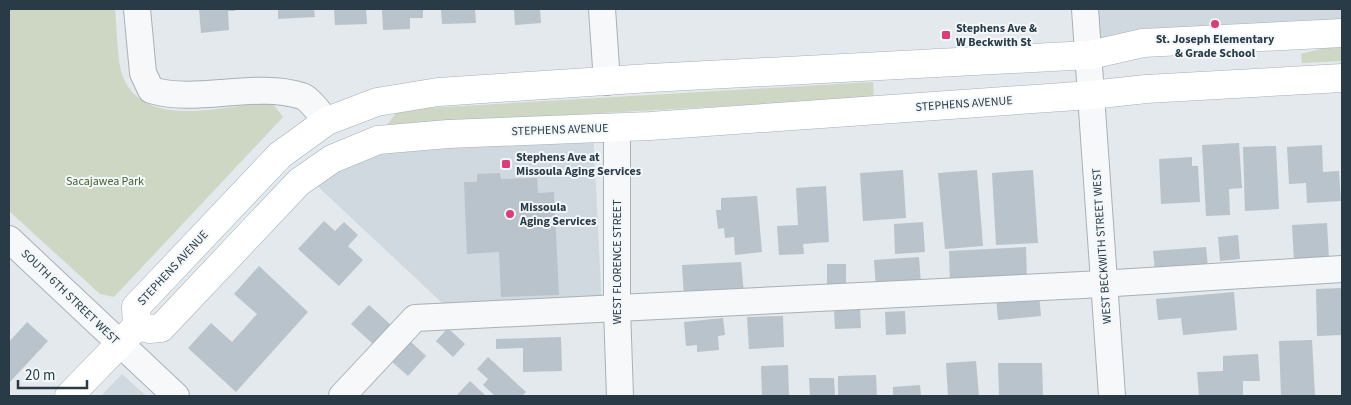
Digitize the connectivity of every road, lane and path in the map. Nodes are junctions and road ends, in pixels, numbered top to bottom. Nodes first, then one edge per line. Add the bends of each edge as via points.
1 (137, 9) edge
2 (602, 9) edge
3 (1085, 9) edge
4 (1342, 34) edge
5 (1090, 55) junction
6 (1342, 78) edge
7 (607, 82) junction
8 (1091, 95) junction
9 (327, 121) junction
10 (617, 128) junction
11 (9, 239) edge
12 (1342, 269) edge
13 (1104, 284) junction
14 (616, 309) junction
15 (128, 335) junction
16 (69, 396) edge
17 (176, 396) edge
18 (342, 396) edge
19 (620, 396) edge
20 (1112, 396) edge

1 - 9 street via 143,73 151,90 164,94 262,91 304,97
2 - 7 street
3 - 5 street, WEST BECKWITH STREET WEST
4 - 5 main road, STEPHENS AVENUE via 1143,43
5 - 7 main road, STEPHENS AVENUE
5 - 8 street, WEST BECKWITH STREET WEST
6 - 8 main road, STEPHENS AVENUE
7 - 9 main road, STEPHENS AVENUE via 438,92 377,102
8 - 10 main road, STEPHENS AVENUE
8 - 13 street, WEST BECKWITH STREET WEST
9 - 15 main road, STEPHENS AVENUE via 280,155 136,307
10 - 14 street, WEST FLORENCE STREET
10 - 15 main road, STEPHENS AVENUE via 378,140 332,159 299,182 161,328
11 - 15 street, SOUTH 6TH STREET WEST
12 - 13 street
13 - 14 street
13 - 20 street, WEST BECKWITH STREET WEST
14 - 18 street via 415,318
14 - 19 street, WEST FLORENCE STREET
15 - 16 main road
15 - 17 street, SOUTH 6TH STREET WEST

